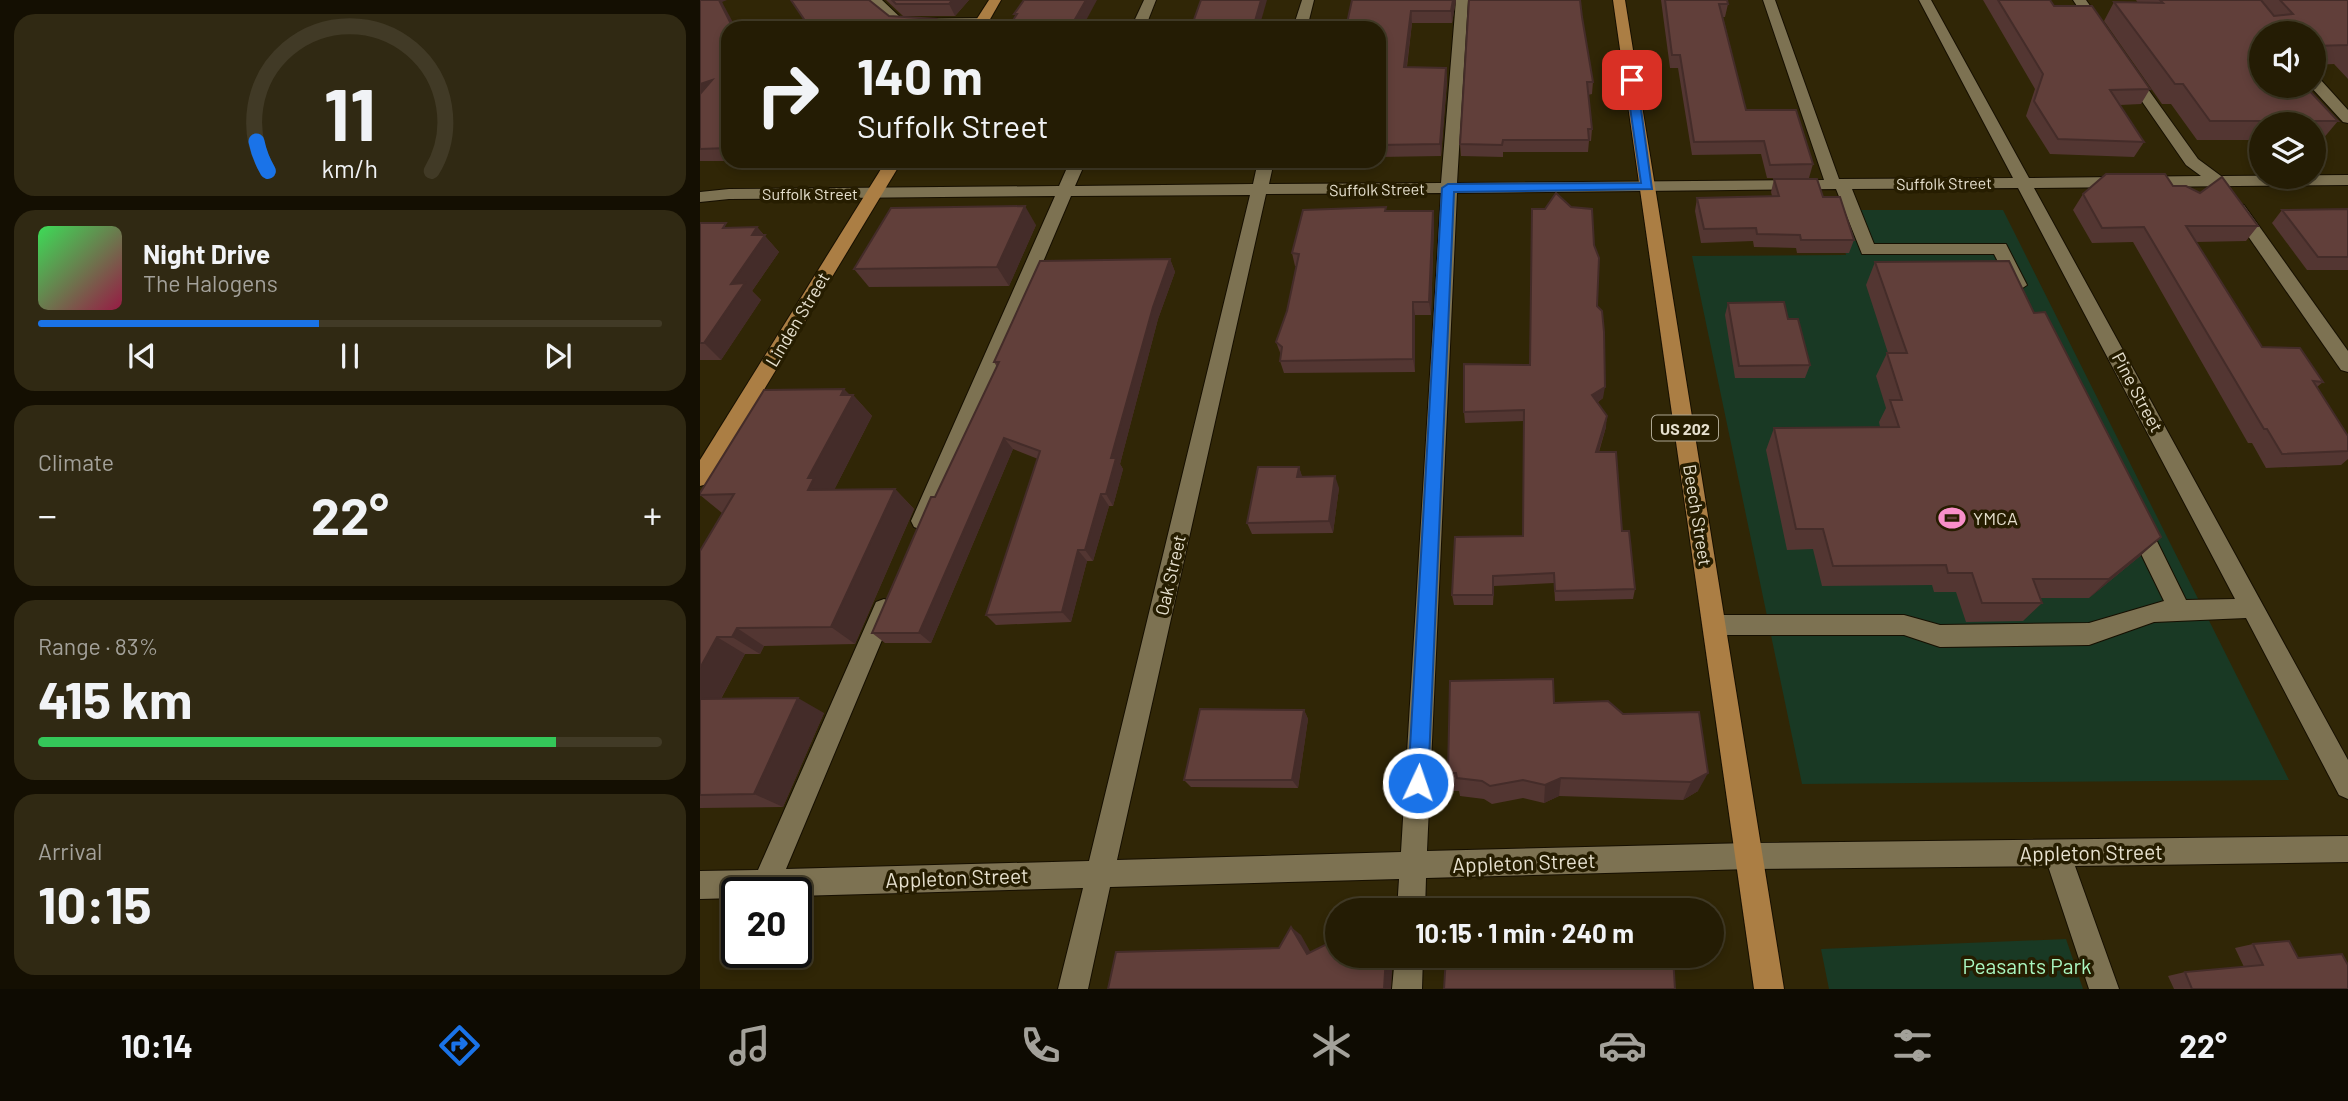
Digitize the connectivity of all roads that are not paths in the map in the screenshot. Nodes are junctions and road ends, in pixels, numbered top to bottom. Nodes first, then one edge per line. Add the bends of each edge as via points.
1 (875, 0) edge
2 (995, 0) edge
3 (1150, 0) edge
4 (1308, 0) edge
5 (1462, 0) edge
6 (1619, 0) edge
7 (1769, 0) edge
8 (1925, 0) edge
9 (2079, 0) edge
10 (897, 21) edge
11 (982, 21) edge
12 (1141, 21) edge
13 (1302, 21) edge
14 (2109, 43) edge
15 (2124, 65) edge
16 (2326, 94) edge
17 (2348, 119) edge
18 (889, 168) edge
19 (1075, 168) edge
20 (1264, 168) edge
21 (2348, 180) edge
22 (2218, 181) junction
23 (2025, 182) junction
24 (1837, 184) junction
25 (1648, 186) junction
26 (1448, 188) junction
27 (1259, 190) junction
28 (1064, 191) junction
29 (873, 193) junction
30 (700, 197) edge
31 (2025, 298) edge
32 (2348, 365) edge
33 (700, 478) edge
34 (2130, 510) edge
35 (915, 537) edge
36 (893, 589) edge
37 (2253, 608) junction
38 (2179, 609) junction
39 (1715, 625) junction
40 (2348, 786) edge
41 (2348, 849) edge
42 (2057, 852) junction
43 (1750, 856) junction
44 (1414, 865) junction
45 (1101, 872) junction
46 (769, 877) edge
47 (812, 881) edge
48 (721, 884) edge
49 (700, 885) edge
50 (1412, 898) edge
51 (1408, 968) edge
52 (1073, 989) edge
53 (1407, 989) edge
54 (1769, 989) edge
55 (2104, 989) edge

1 - 10 street
2 - 11 main road
3 - 12 street
4 - 13 street
5 - 26 street
6 - 25 main road, Beech Street / US 202
7 - 24 street
8 - 23 street, Pine Street
9 - 14 street
15 - 22 street via 2192,162
16 - 17 street
18 - 29 main road, Linden Street
19 - 28 street
20 - 27 street, Oak Street
21 - 22 street, Suffolk Street
22 - 23 street, Suffolk Street
22 - 32 street
23 - 24 street, Suffolk Street
23 - 37 street, Pine Street
24 - 25 street, Suffolk Street
24 - 31 street via 1868,250 2000,248
25 - 26 street, Suffolk Street
25 - 39 main road, Beech Street / US 202
26 - 27 street, Suffolk Street
26 - 44 street
27 - 28 street, Suffolk Street
27 - 45 street, Oak Street
28 - 29 street, Suffolk Street
28 - 35 street
29 - 30 street, Suffolk Street
29 - 33 main road, Linden Street
34 - 38 street
36 - 46 street
37 - 38 street
37 - 40 street, Pine Street
38 - 39 street via 2154,612 2089,634 1940,636 1904,625
39 - 43 main road, Beech Street / US 202
41 - 42 street, Appleton Street
42 - 43 street, Appleton Street
42 - 55 street
43 - 44 street, Appleton Street
43 - 54 main road, Beech Street / US 202
44 - 45 street, Appleton Street
44 - 50 street
45 - 47 street, Appleton Street
45 - 52 street, Oak Street
48 - 49 street, Appleton Street
51 - 53 street

